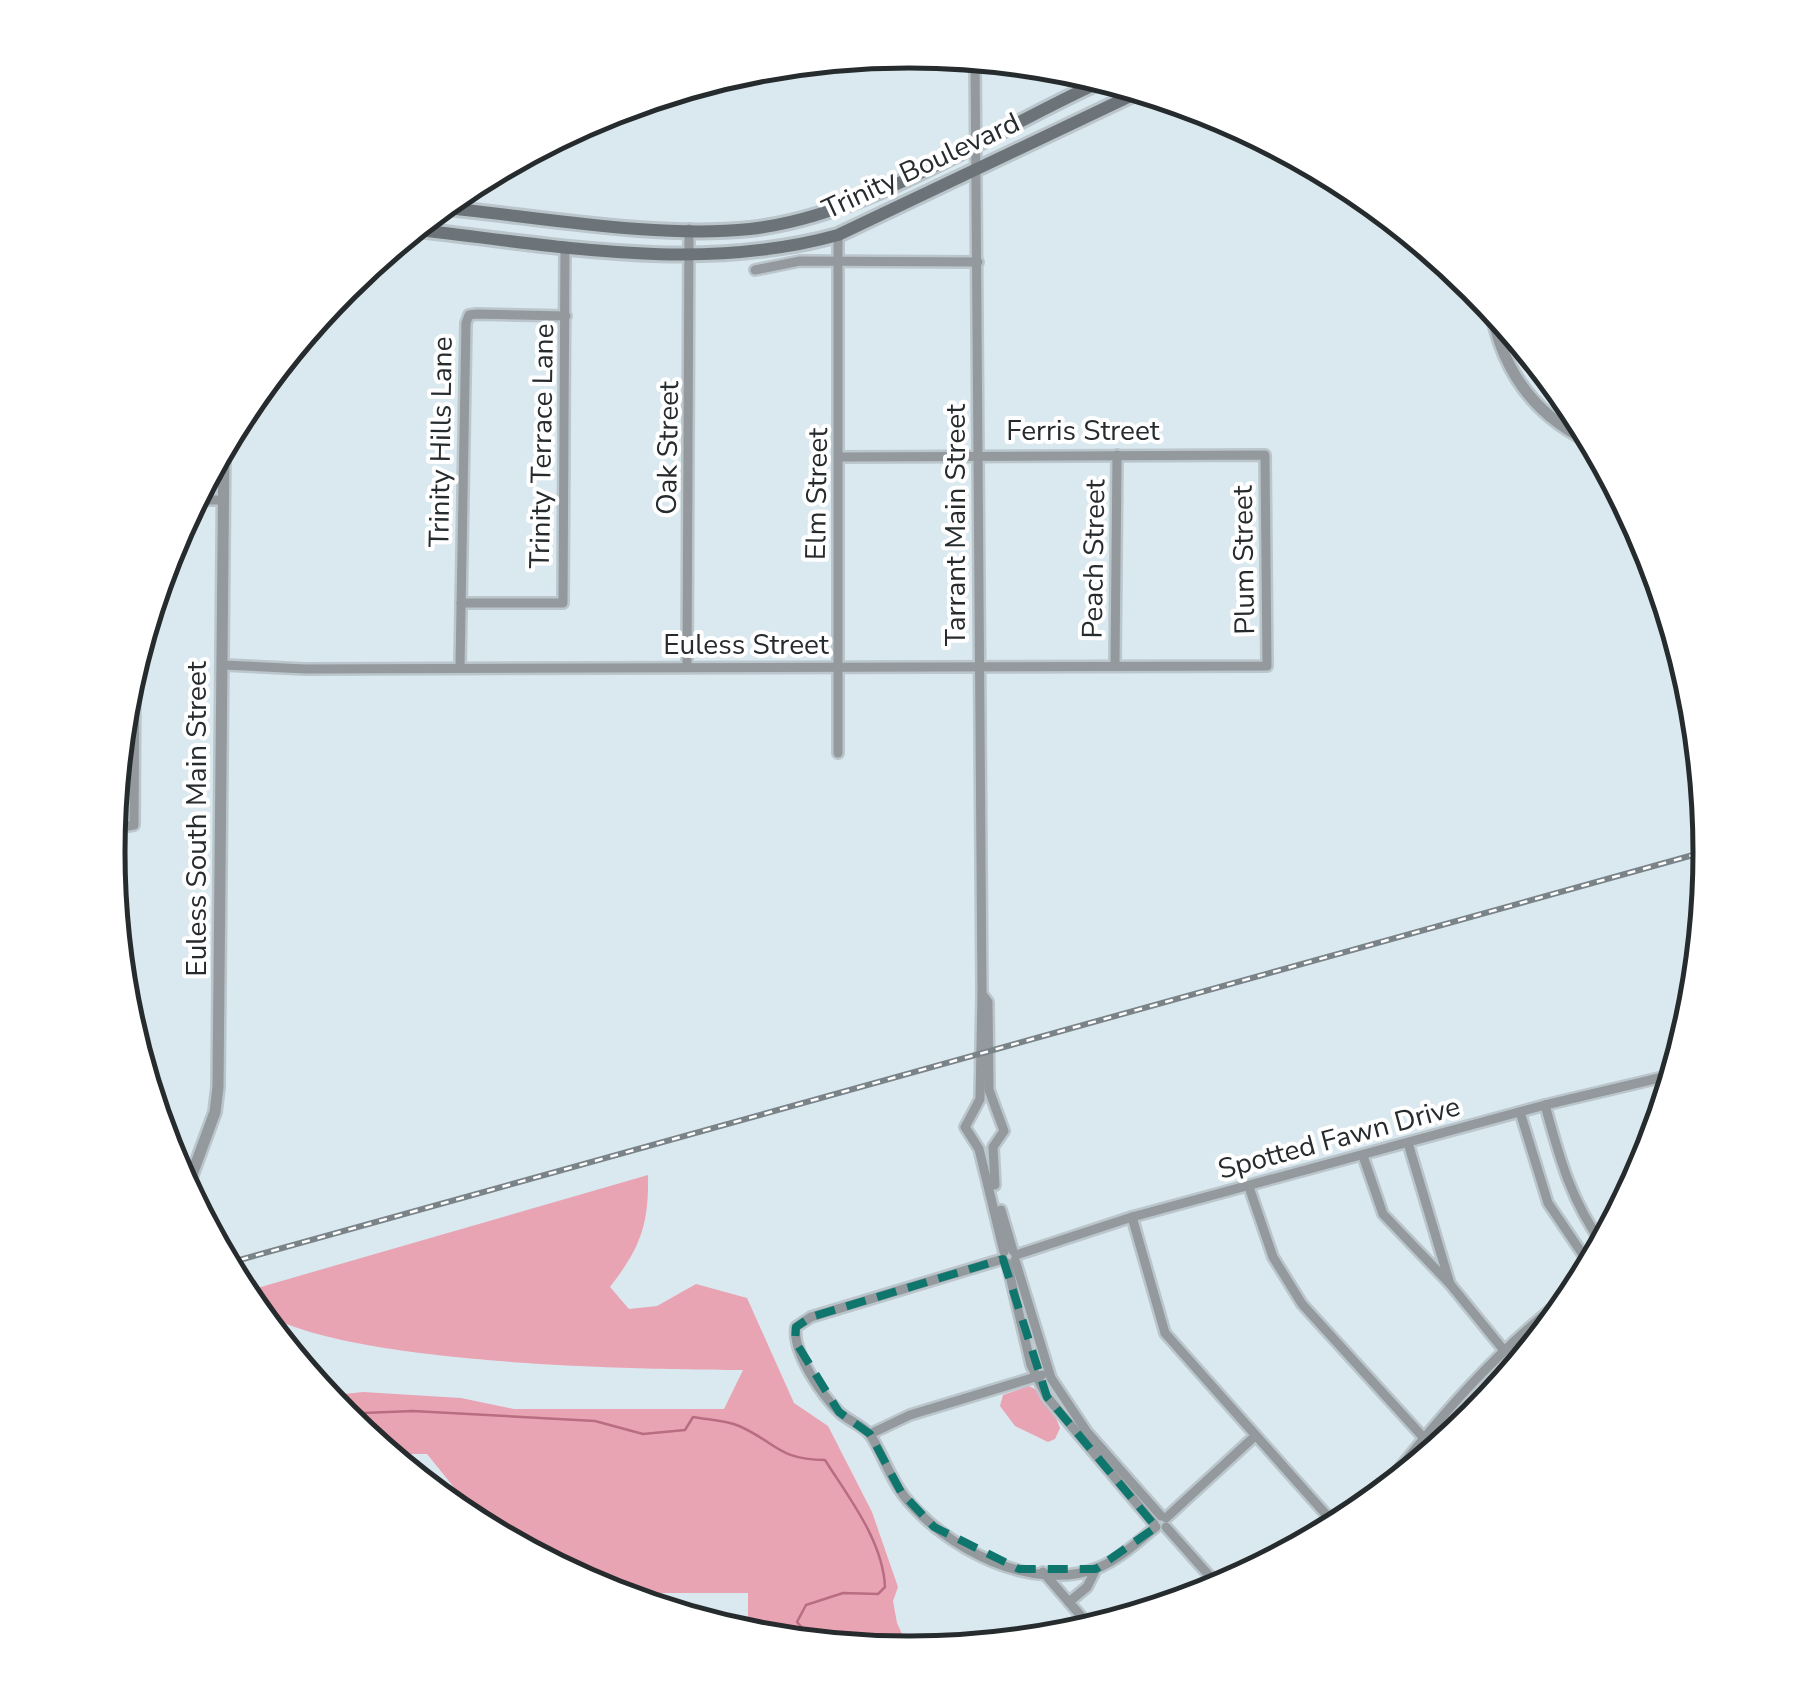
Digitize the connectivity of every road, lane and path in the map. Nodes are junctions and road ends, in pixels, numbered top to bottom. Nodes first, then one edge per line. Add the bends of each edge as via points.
1 (975, 70) edge
2 (1088, 88) edge
3 (1127, 98) edge
4 (977, 142) junction
5 (977, 169) junction
6 (461, 209) edge
7 (690, 230) junction
8 (430, 231) edge
9 (838, 235) junction
10 (565, 247) junction
11 (692, 255) junction
12 (978, 262) junction
13 (840, 264) junction
14 (754, 270) dead end
15 (566, 316) junction
16 (1497, 333) edge
17 (1572, 432) edge
18 (978, 454) junction
19 (1265, 454) joint
20 (1117, 455) junction
21 (841, 457) junction
22 (224, 471) edge
23 (209, 500) edge
24 (224, 500) junction
25 (461, 603) junction
26 (1115, 664) junction
27 (979, 665) junction
28 (224, 666) junction
29 (1268, 666) joint
30 (460, 667) junction
31 (687, 668) junction
32 (837, 668) junction
33 (135, 734) edge
34 (838, 753) dead end
35 (126, 826) edge
36 (984, 1052) junction
37 (1660, 1078) edge
38 (1546, 1105) junction
39 (1520, 1112) junction
40 (1408, 1143) junction
41 (993, 1147) junction
42 (979, 1149) junction
43 (1362, 1156) junction
44 (193, 1171) edge
45 (1249, 1187) junction
46 (1132, 1217) junction
47 (1595, 1233) edge
48 (1583, 1254) edge
49 (1010, 1257) junction
50 (1450, 1284) junction
51 (1542, 1317) edge
52 (1502, 1348) junction
53 (1049, 1373) junction
54 (1037, 1377) junction
55 (870, 1434) junction
56 (1256, 1436) junction
57 (1423, 1437) junction
58 (1407, 1458) edge
59 (1327, 1515) edge
60 (1161, 1522) junction
61 (1096, 1569) junction
62 (1043, 1572) junction
63 (1210, 1577) edge
64 (1069, 1602) junction
65 (1082, 1617) edge

1 - 4 street, Tarrant Main Street
2 - 4 main road, Trinity Boulevard
3 - 5 main road, Trinity Boulevard
4 - 5 street, Tarrant Main Street
4 - 7 main road, Trinity Boulevard via 796,218 753,228
5 - 9 main road, Trinity Boulevard
5 - 12 street, Tarrant Main Street
6 - 7 main road, Trinity Boulevard
7 - 11 street, Oak Street
8 - 10 main road, Trinity Boulevard
9 - 11 main road, Trinity Boulevard via 754,253
9 - 13 street, Elm Street
10 - 11 main road, Trinity Boulevard
10 - 15 street, Trinity Terrace Lane
11 - 31 street, Oak Street
12 - 13 street
12 - 18 street, Tarrant Main Street
13 - 14 street via 778,262
13 - 21 street, Elm Street
15 - 25 street, Trinity Hills Lane via 477,314 466,323
15 - 25 street, Trinity Terrace Lane via 564,603
16 - 17 street via 1519,385
18 - 20 street, Ferris Street
18 - 21 street, Ferris Street
18 - 27 street, Tarrant Main Street
19 - 20 street, Ferris Street
19 - 29 street, Plum Street
20 - 26 street, Peach Street
21 - 32 street, Elm Street
22 - 24 street, Euless South Main Street
23 - 24 street
24 - 28 street, Euless South Main Street
25 - 30 street, Trinity Hills Lane
26 - 27 street, Euless Street
26 - 29 street, Euless Street
27 - 32 street, Euless Street
27 - 36 street, Tarrant Main Street
28 - 30 street, Euless Street
28 - 44 street, Euless South Main Street via 218,1087
30 - 31 street, Euless Street
31 - 32 street, Euless Street
32 - 34 street, Elm Street
33 - 35 street via 134,825
36 - 41 street via 991,1101 1004,1131
36 - 42 street via 980,1099 966,1128
37 - 38 street, Spotted Fawn Drive
38 - 39 street, Spotted Fawn Drive
38 - 47 street via 1565,1178
39 - 40 street, Spotted Fawn Drive
39 - 48 street via 1548,1203
40 - 43 street, Spotted Fawn Drive
40 - 50 street
41 - 42 street
41 - 49 street
42 - 49 street
43 - 45 street, Spotted Fawn Drive
43 - 50 street via 1383,1214
45 - 46 street, Spotted Fawn Drive
45 - 57 street via 1272,1257 1302,1304
46 - 49 street, Spotted Fawn Drive
46 - 56 street via 1164,1333
49 - 53 street
49 - 54 street
49 - 55 street, Spotted Fawn Drive via 800,1322 797,1347 840,1412
50 - 52 street
51 - 52 street
52 - 57 street
53 - 54 street
53 - 60 street via 1087,1432
54 - 55 street via 910,1415
54 - 60 street via 1065,1422
55 - 62 street via 901,1492 934,1526 990,1561
56 - 59 street
56 - 60 street
57 - 58 street
60 - 61 street
60 - 63 street
61 - 62 street
61 - 64 street
62 - 64 street
64 - 65 street

